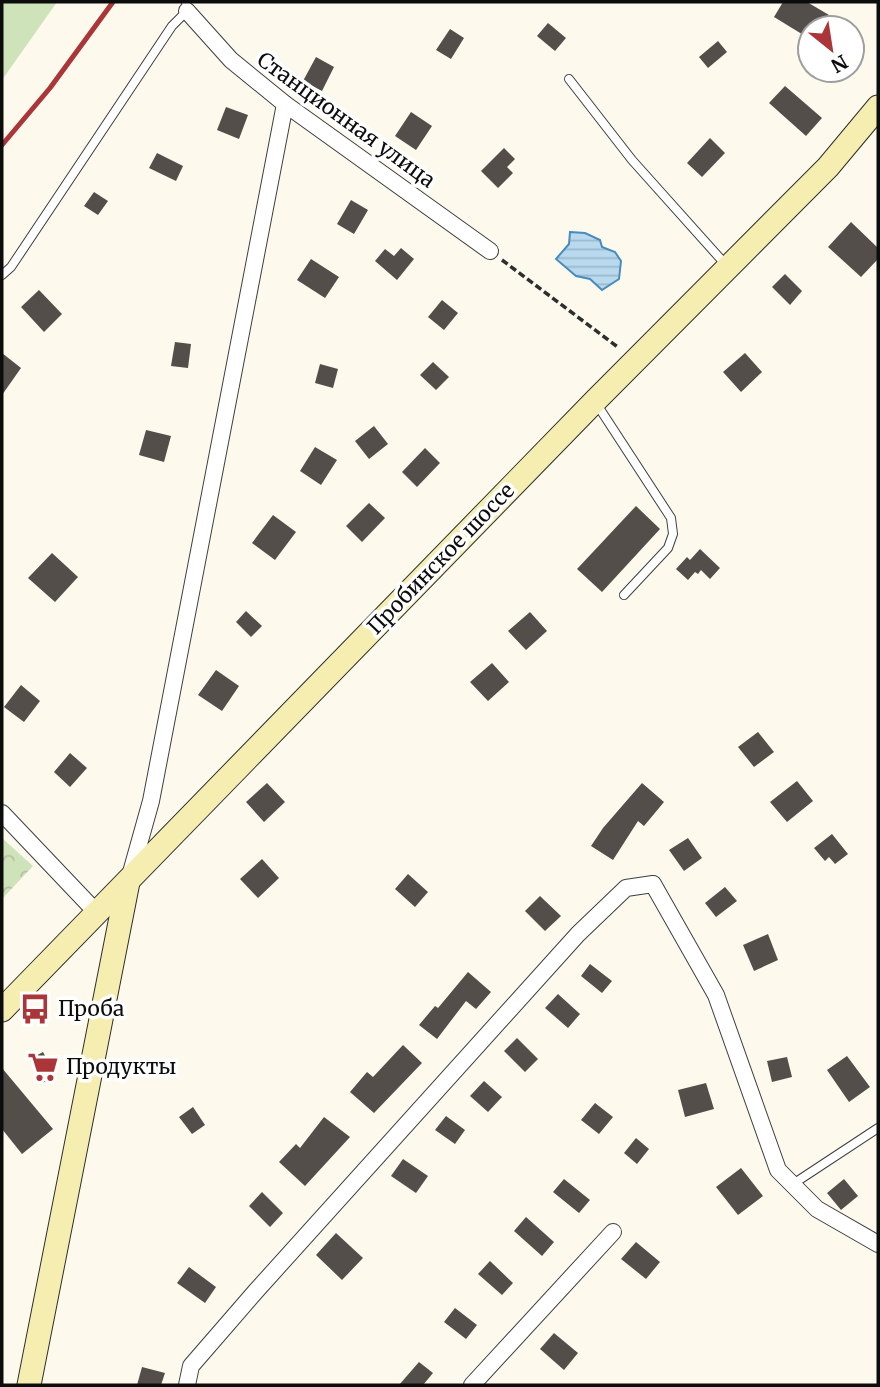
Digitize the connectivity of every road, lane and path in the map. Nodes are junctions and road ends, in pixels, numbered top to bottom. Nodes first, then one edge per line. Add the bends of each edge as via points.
1 (186, 6) edge
2 (569, 79) dead end
3 (285, 104) junction
4 (878, 107) edge
5 (490, 251) joint
6 (729, 267) junction
7 (2, 275) edge
8 (620, 348) dead end
9 (595, 401) junction
10 (624, 595) dead end
11 (2, 813) edge
12 (128, 882) junction
13 (97, 913) junction
14 (2, 1010) edge
15 (878, 1128) edge
16 (793, 1185) junction
17 (613, 1232) dead end
18 (878, 1244) edge
19 (29, 1385) edge
20 (187, 1385) edge
21 (472, 1385) edge

1 - 3 street, Станционная улица via 231,60
1 - 7 lane
2 - 6 lane via 632,160
3 - 5 street, Станционная улица
3 - 12 street via 151,801
4 - 6 main road, Пробинское шоссе via 828,167
5 - 8 path
6 - 9 main road, Пробинское шоссе
9 - 10 lane via 671,518 673,534 667,548
9 - 12 main road, Пробинское шоссе
11 - 13 street
12 - 13 main road, Пробинское шоссе
12 - 19 main road
13 - 14 main road, Пробинское шоссе
15 - 16 lane
16 - 18 street via 817,1209
16 - 20 street via 778,1170 716,995 696,959 653,884 626,888 578,934 256,1291 191,1366
17 - 21 street

